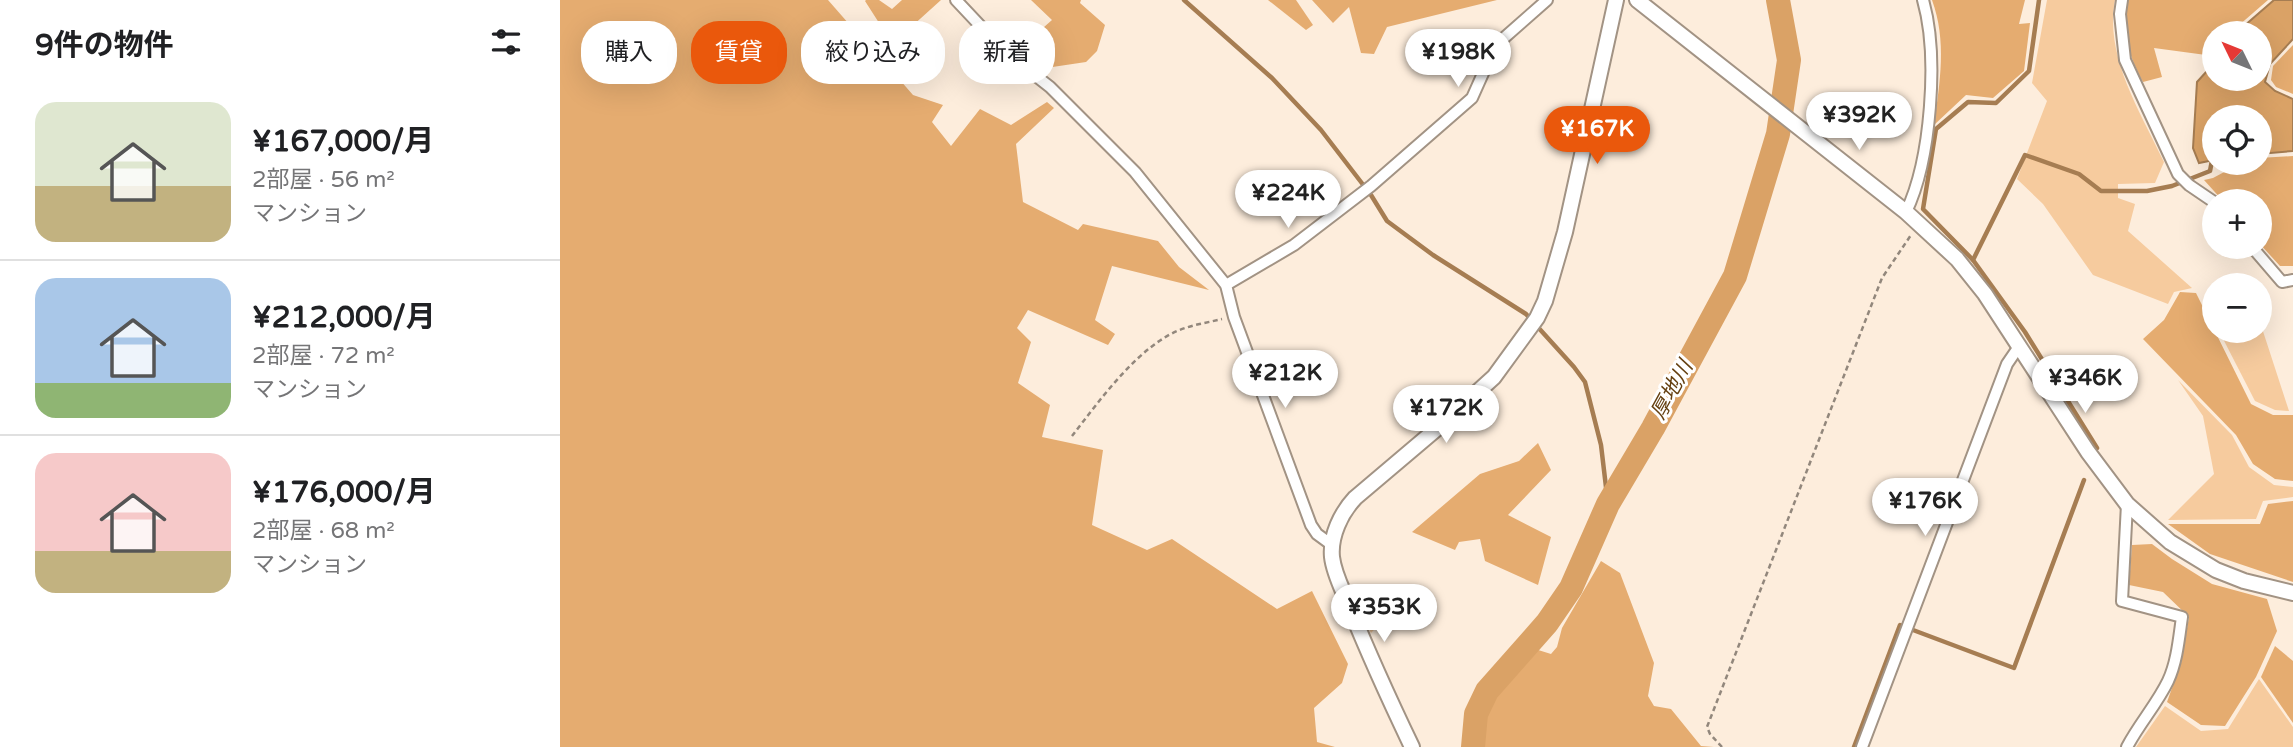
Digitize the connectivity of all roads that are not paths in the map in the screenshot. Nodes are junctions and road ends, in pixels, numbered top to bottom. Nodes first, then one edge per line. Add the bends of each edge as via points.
1 (956, 0) edge
2 (1547, 0) edge
3 (1616, 0) edge
4 (1637, 0) edge
5 (1923, 0) edge
6 (2122, 0) edge
7 (2202, 194) edge
8 (1906, 212) junction
9 (2262, 259) edge
10 (2293, 279) edge
11 (1226, 285) junction
12 (2020, 345) junction
13 (2127, 504) junction
14 (1332, 545) junction
15 (2293, 593) edge
16 (1412, 747) edge
17 (1862, 747) edge
18 (2127, 747) edge

1 - 11 street via 1004,51 1050,87 1135,172
2 - 11 street via 1493,51 1472,98 1294,245
3 - 14 street via 1565,232 1545,301 1494,377 1344,510
4 - 8 street
5 - 8 street via 1929,19 1932,85 1916,193
6 - 7 street via 2125,60 2178,174
8 - 12 street via 1957,259
9 - 10 street via 2282,282
11 - 14 street via 1311,525
12 - 13 street
12 - 17 street via 2007,364
13 - 15 street via 2170,542 2216,570
13 - 18 street via 2122,601 2182,617 2167,682
14 - 16 street via 1338,577

